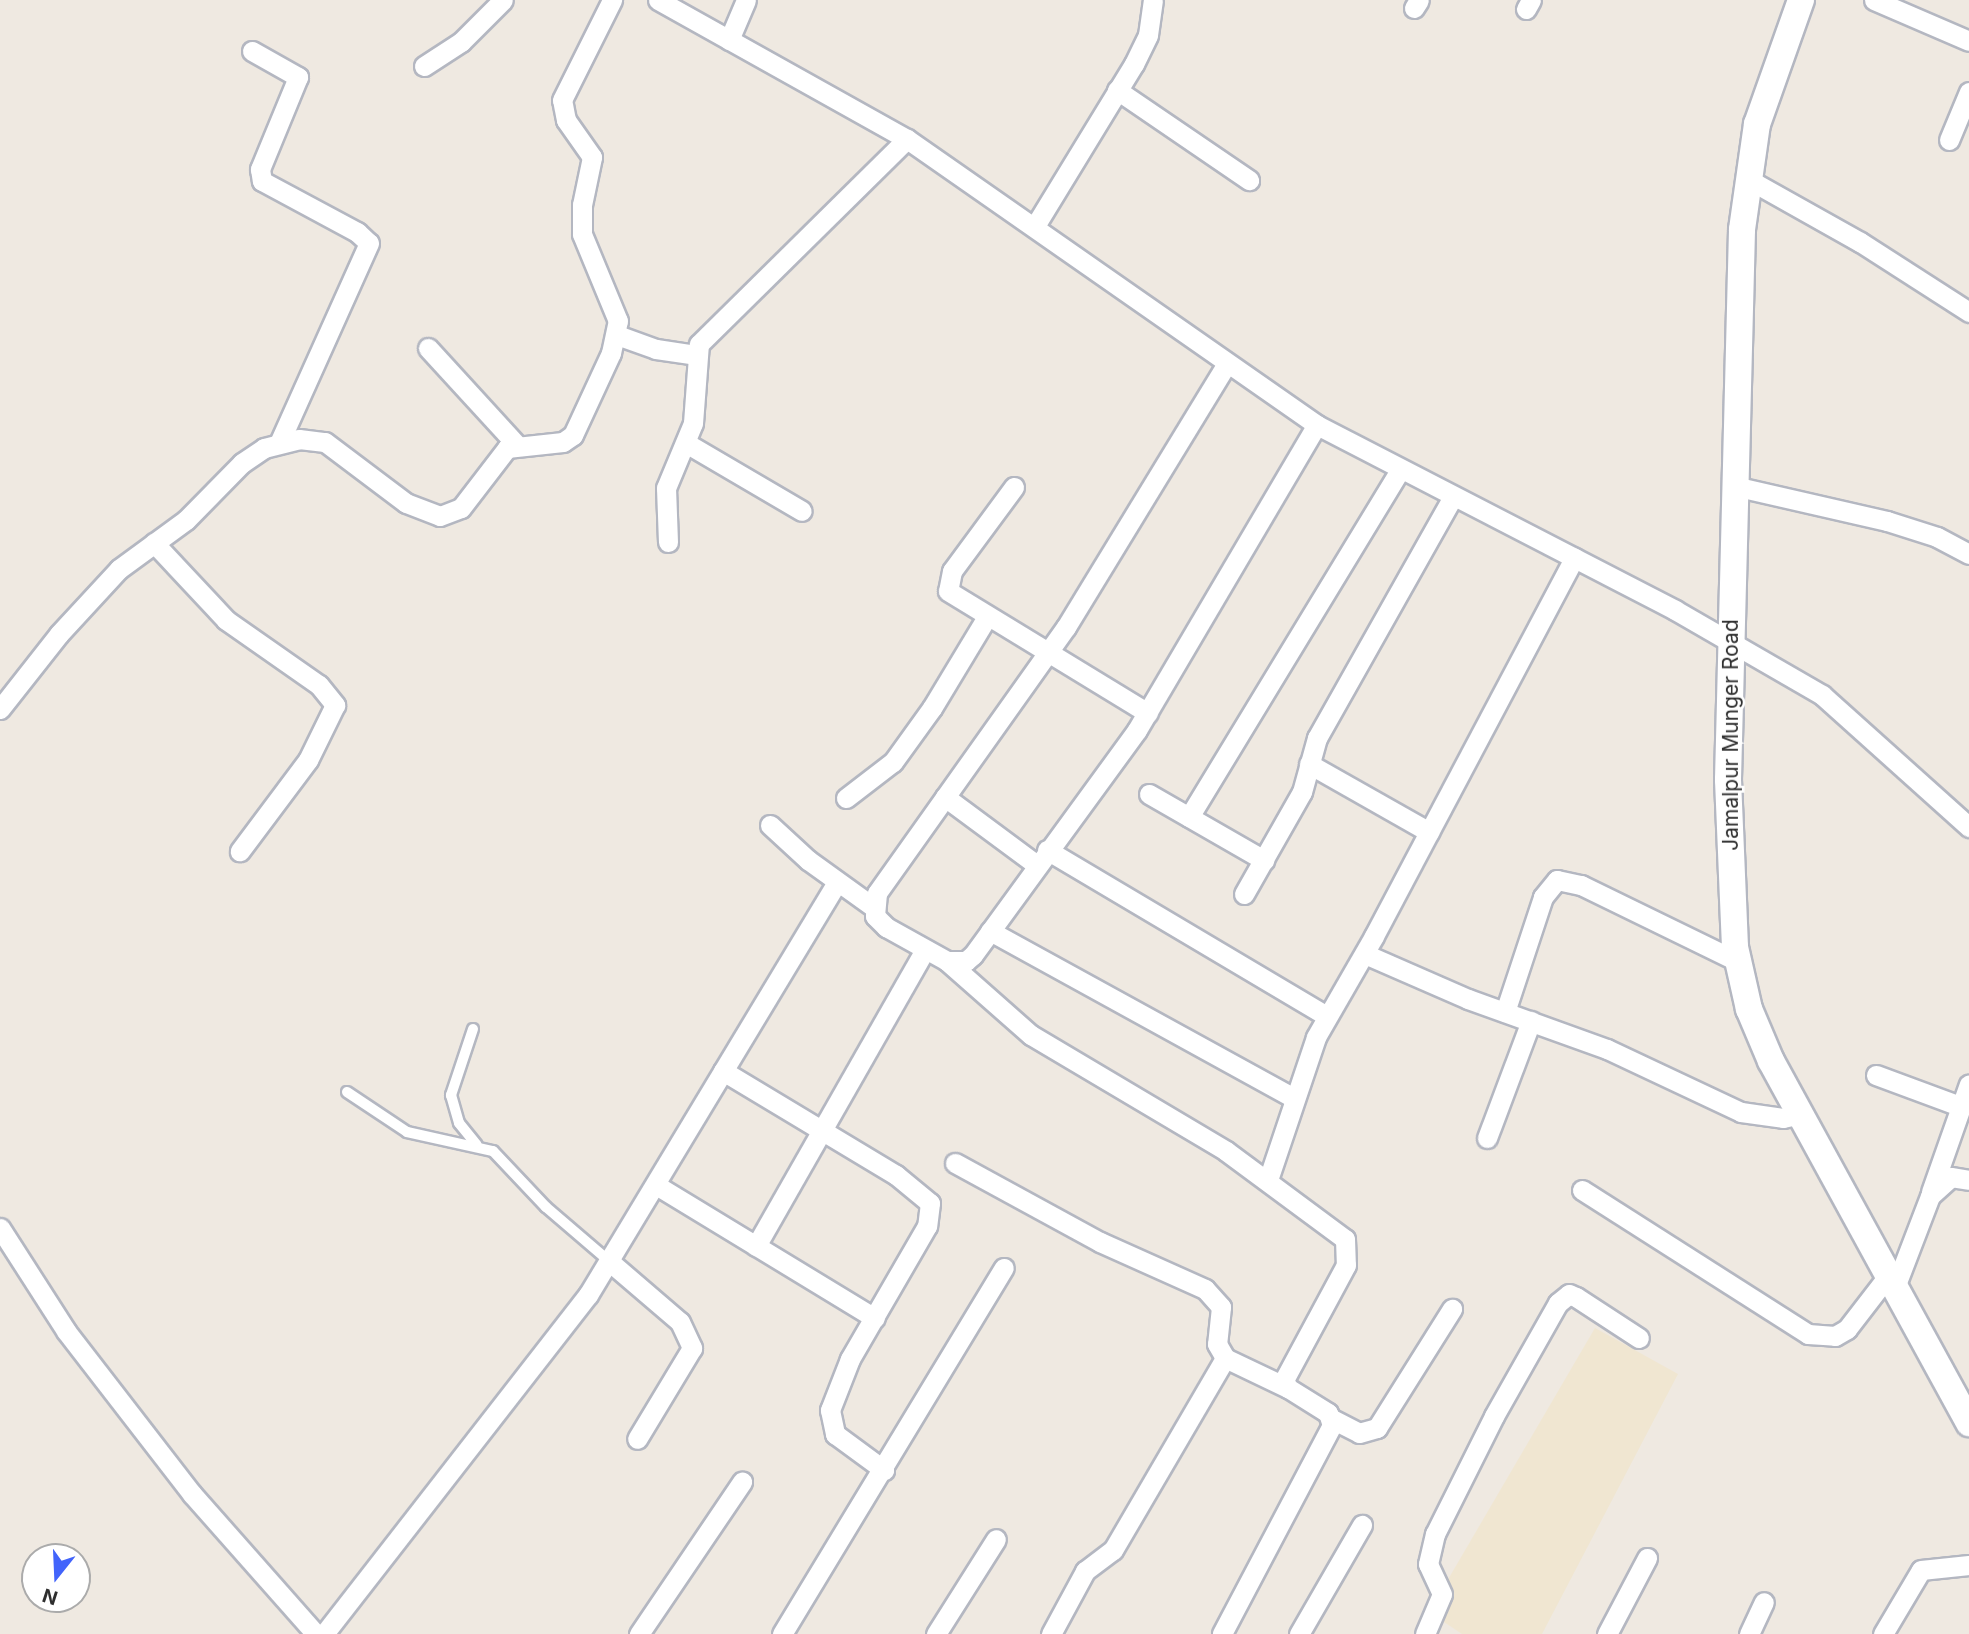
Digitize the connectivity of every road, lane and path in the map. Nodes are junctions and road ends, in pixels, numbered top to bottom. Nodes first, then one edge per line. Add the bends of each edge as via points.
1 (503, 0) edge
2 (612, 0) edge
3 (658, 0) edge
4 (746, 0) edge
5 (1153, 0) edge
6 (1874, 0) edge
7 (1798, 1) edge
8 (729, 40) junction
9 (1969, 41) edge
10 (252, 51) dead end
11 (424, 66) dead end
12 (1117, 90) junction
13 (1969, 92) edge
14 (906, 139) junction
15 (1949, 140) dead end
16 (1746, 178) junction
17 (1249, 180) dead end
18 (1035, 226) junction
19 (1969, 312) edge
20 (617, 335) junction
21 (428, 348) dead end
22 (696, 355) junction
23 (1226, 365) junction
24 (1317, 425) junction
25 (279, 443) junction
26 (686, 443) junction
27 (517, 445) junction
28 (1401, 470) junction
29 (1014, 486) dead end
30 (1734, 486) junction
31 (1453, 497) junction
32 (802, 512) dead end
33 (668, 542) dead end
34 (155, 543) junction
35 (1969, 554) edge
36 (1574, 558) junction
37 (987, 617) junction
38 (1730, 642) junction
39 (1049, 653) junction
40 (0, 709) edge
41 (1148, 713) junction
42 (1309, 764) junction
43 (1149, 794) dead end
44 (945, 797) junction
45 (846, 798) dead end
46 (1189, 817) junction
47 (770, 825) dead end
48 (1969, 827) edge
49 (1429, 832) junction
50 (240, 850) dead end
51 (1042, 857) junction
52 (1264, 860) junction
53 (837, 883) junction
54 (1244, 894) dead end
55 (872, 906) junction
56 (990, 931) junction
57 (925, 950) junction
58 (1365, 954) junction
59 (947, 961) junction
60 (1737, 961) junction
61 (1504, 1012) junction
62 (1327, 1016) junction
63 (1531, 1021) junction
64 (473, 1029) dead end
65 (723, 1071) junction
66 (1876, 1075) dead end
67 (1969, 1084) edge
68 (347, 1092) dead end
69 (1294, 1098) junction
70 (1960, 1106) junction
71 (1800, 1114) junction
72 (823, 1129) junction
73 (1486, 1138) dead end
74 (477, 1146) junction
75 (955, 1163) dead end
76 (1268, 1180) junction
77 (1969, 1180) edge
78 (656, 1185) junction
79 (1582, 1190) dead end
80 (1930, 1196) junction
81 (0, 1228) edge
82 (756, 1246) junction
83 (610, 1262) junction
84 (1004, 1269) dead end
85 (1890, 1283) junction
86 (1452, 1309) dead end
87 (875, 1318) junction
88 (1639, 1338) dead end
89 (1225, 1359) junction
90 (1288, 1388) junction
91 (1332, 1419) junction
92 (1969, 1423) edge
93 (637, 1439) dead end
94 (884, 1470) junction
95 (743, 1482) dead end
96 (1362, 1525) dead end
97 (996, 1539) dead end
98 (1647, 1558) dead end
99 (1969, 1565) edge
100 (1764, 1602) dead end
101 (316, 1634) edge
102 (324, 1634) edge
103 (639, 1634) edge
104 (782, 1634) edge
105 (936, 1634) edge
106 (1051, 1634) edge
107 (1222, 1634) edge
108 (1299, 1634) edge
109 (1424, 1634) edge
110 (1607, 1634) edge
111 (1749, 1634) edge
112 (1883, 1634) edge

1 - 11 street via 461,42
2 - 20 street via 562,100 566,120 592,157 582,233 614,307
3 - 8 street
4 - 8 street
5 - 12 street via 1148,35
6 - 9 street
7 - 16 street, Jamalpur Munger Road via 1768,83
8 - 14 street
10 - 25 street via 298,77 260,169 262,181 357,232 369,243
12 - 17 street
12 - 18 street
13 - 15 street
14 - 18 street
14 - 22 street via 706,336
16 - 19 street via 1860,242
16 - 30 street, Jamalpur Munger Road
18 - 23 street
20 - 22 street via 656,349
20 - 27 street via 573,435 550,444
21 - 27 street
22 - 26 street via 696,405
23 - 24 street
23 - 39 street
24 - 28 street
24 - 41 street
25 - 27 street via 299,439 325,442 406,503 440,516 460,508 499,457
25 - 34 street via 242,463 186,520
26 - 32 street
26 - 33 street via 666,488
28 - 31 street
28 - 46 street
29 - 37 street via 947,581 954,598
30 - 35 street via 1887,521 1937,537
30 - 38 street, Jamalpur Munger Road
31 - 36 street
31 - 42 street via 1317,738
34 - 40 street via 119,569 84,605
34 - 50 street via 226,620 318,685 335,705 309,761
36 - 38 street
36 - 49 street
37 - 39 street
37 - 45 street via 893,762
38 - 48 street via 1822,695
38 - 60 street, Jamalpur Munger Road via 1728,780
39 - 41 street
39 - 44 street
41 - 51 street
42 - 49 street
42 - 52 street via 1302,792
43 - 46 street
44 - 51 street
44 - 55 street via 884,880
46 - 52 street
47 - 53 street
49 - 58 street
51 - 56 street
51 - 62 street
52 - 54 street
53 - 55 street
53 - 65 street
55 - 57 street via 886,927
56 - 59 street via 966,961
56 - 69 street
57 - 59 street
57 - 72 street
58 - 61 street
58 - 62 street
59 - 76 street via 987,1000 1061,1056
60 - 61 street via 1581,885 1557,880 1543,897
60 - 71 street, Jamalpur Munger Road via 1749,1009
61 - 63 street
62 - 69 street
63 - 71 street via 1607,1049 1741,1112 1783,1118
63 - 73 street
64 - 74 lane via 451,1095 459,1123
65 - 72 street
65 - 78 street
66 - 70 street
67 - 70 street
68 - 74 lane via 407,1132
69 - 76 street
70 - 80 street
71 - 85 street, Jamalpur Munger Road
72 - 82 street
72 - 87 street via 930,1203 927,1226
74 - 83 lane via 504,1160 546,1207
75 - 89 street via 1053,1218 1216,1297 1221,1307 1217,1344
76 - 90 street via 1337,1230 1348,1250 1334,1289 1286,1370
77 - 80 street via 1951,1177
78 - 82 street
78 - 83 street
79 - 85 street via 1808,1334 1835,1336 1847,1329
80 - 85 street
81 - 101 street via 66,1331 192,1494
82 - 87 street
83 - 93 street via 680,1322 692,1348
83 - 102 street
84 - 94 street
85 - 92 street, Jamalpur Munger Road
86 - 91 street via 1377,1428 1359,1433
87 - 94 street via 836,1385 830,1410 835,1434
88 - 109 street via 1570,1294 1558,1303 1435,1534 1428,1564 1442,1594
89 - 90 street
89 - 106 street via 1113,1550 1085,1571
90 - 91 street
91 - 107 street via 1317,1457
94 - 104 street
95 - 103 street
96 - 108 street
97 - 105 street
98 - 110 street
99 - 112 street via 1921,1570
100 - 111 street

